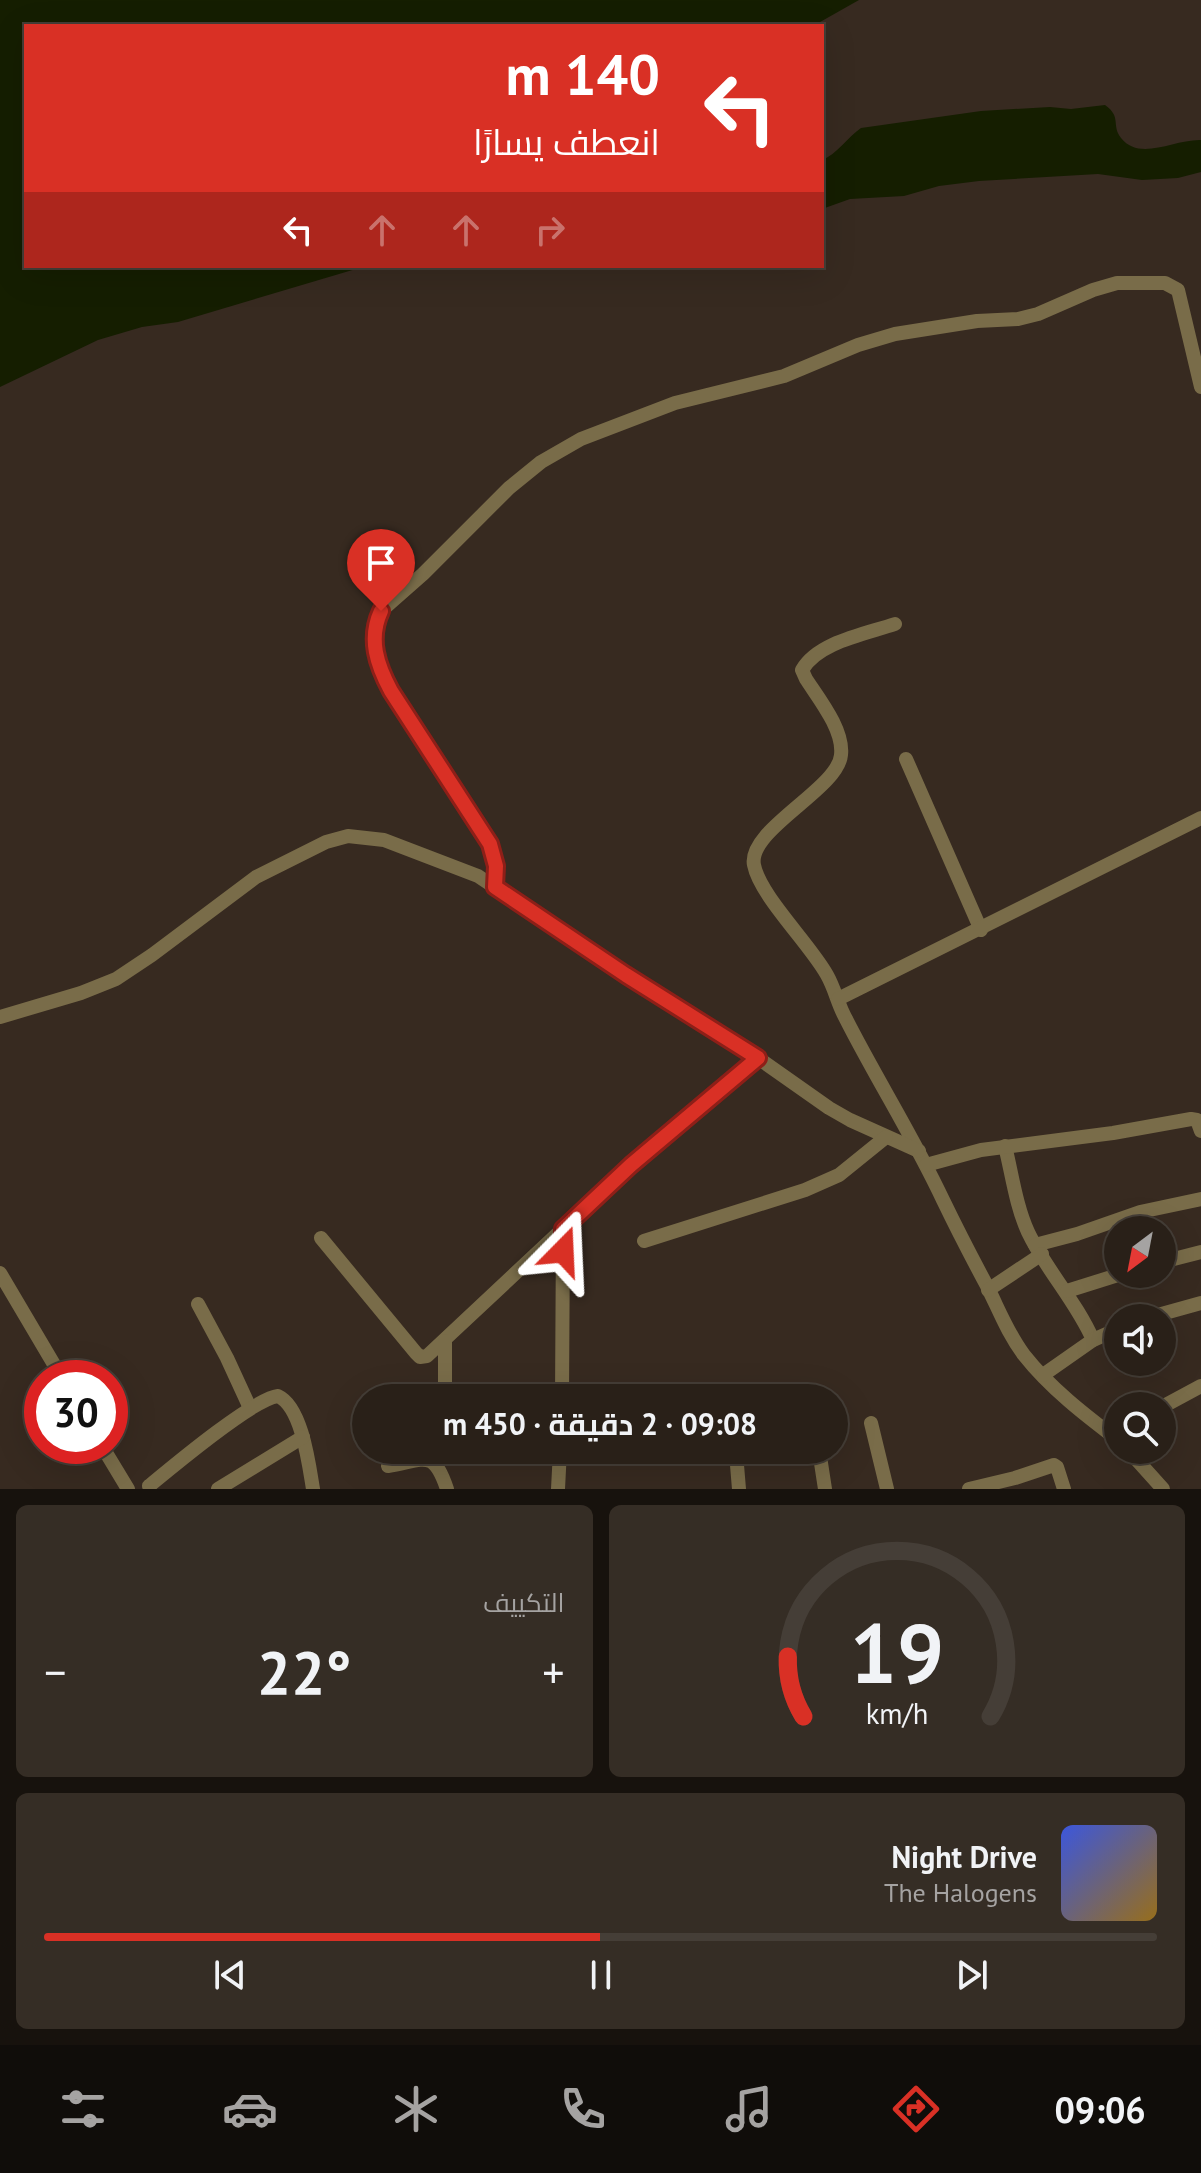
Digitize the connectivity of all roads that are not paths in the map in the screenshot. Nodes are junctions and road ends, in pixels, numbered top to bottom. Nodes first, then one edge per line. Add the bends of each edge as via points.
1 (1201, 387) edge
2 (895, 624) dead end
3 (906, 759) dead end
4 (1201, 818) edge
5 (495, 887) junction
6 (981, 930) junction
7 (838, 999) junction
8 (0, 1017) edge
9 (758, 1058) junction
10 (1201, 1131) edge
11 (886, 1137) junction
12 (1005, 1146) junction
13 (919, 1151) junction
14 (926, 1165) junction
15 (1201, 1199) edge
16 (563, 1229) junction
17 (321, 1238) dead end
18 (644, 1241) dead end
19 (1038, 1249) junction
20 (1201, 1252) edge
21 (1176, 1258) edge
22 (0, 1273) edge
23 (1104, 1279) edge
24 (988, 1290) junction
25 (1067, 1291) junction
26 (1201, 1303) edge
27 (198, 1304) dead end
28 (1176, 1310) edge
29 (1104, 1335) edge
30 (1093, 1340) junction
31 (445, 1341) junction
32 (51, 1360) edge
33 (1043, 1375) junction
34 (445, 1384) edge
35 (562, 1384) edge
36 (1201, 1386) edge
37 (1176, 1399) edge
38 (250, 1408) junction
39 (871, 1423) dead end
40 (1104, 1429) edge
41 (303, 1437) junction
42 (114, 1464) edge
43 (559, 1464) edge
44 (737, 1464) edge
45 (821, 1464) edge
46 (1141, 1464) edge
47 (388, 1466) dead end
48 (1017, 1483) edge
49 (151, 1487) edge
50 (130, 1489) edge
51 (218, 1489) edge
52 (313, 1489) edge
53 (447, 1489) edge
54 (558, 1489) edge
55 (739, 1489) edge
56 (825, 1489) edge
57 (887, 1489) edge
58 (969, 1489) edge
59 (1064, 1489) edge
60 (1163, 1489) edge

1 - 5 street via 1178,290 1165,283 1117,283 1018,319 874,339 760,384 675,403 614,425 541,462 381,611 375,628 384,678 490,844
2 - 7 street via 840,643 804,666 806,679 836,730 841,759 754,853 761,881 822,965
3 - 6 street
4 - 6 street
5 - 8 street via 457,866 384,840 348,836 256,877 116,979
5 - 9 street
6 - 7 street
7 - 13 street
9 - 11 street via 839,1114
9 - 16 street
10 - 12 street via 1191,1119
11 - 13 street
11 - 18 street via 848,1169 805,1190
12 - 14 street
12 - 19 street via 1022,1217
13 - 14 street
14 - 24 street
15 - 19 street via 1140,1212
16 - 31 street
16 - 35 street
17 - 31 street via 420,1357
19 - 24 street
19 - 25 street
20 - 21 street
22 - 32 street
23 - 25 street
24 - 33 street via 1008,1330
25 - 30 street
26 - 28 street
27 - 38 street
29 - 30 street
30 - 33 street
31 - 34 street
33 - 40 street
36 - 37 street
38 - 41 street via 270,1397 283,1398
38 - 49 street
39 - 57 street
41 - 51 street
41 - 52 street
42 - 50 street
43 - 54 street
44 - 55 street
45 - 56 street
46 - 60 street
47 - 53 street via 433,1461
48 - 58 street
48 - 59 street via 1054,1465
49 - 50 street

